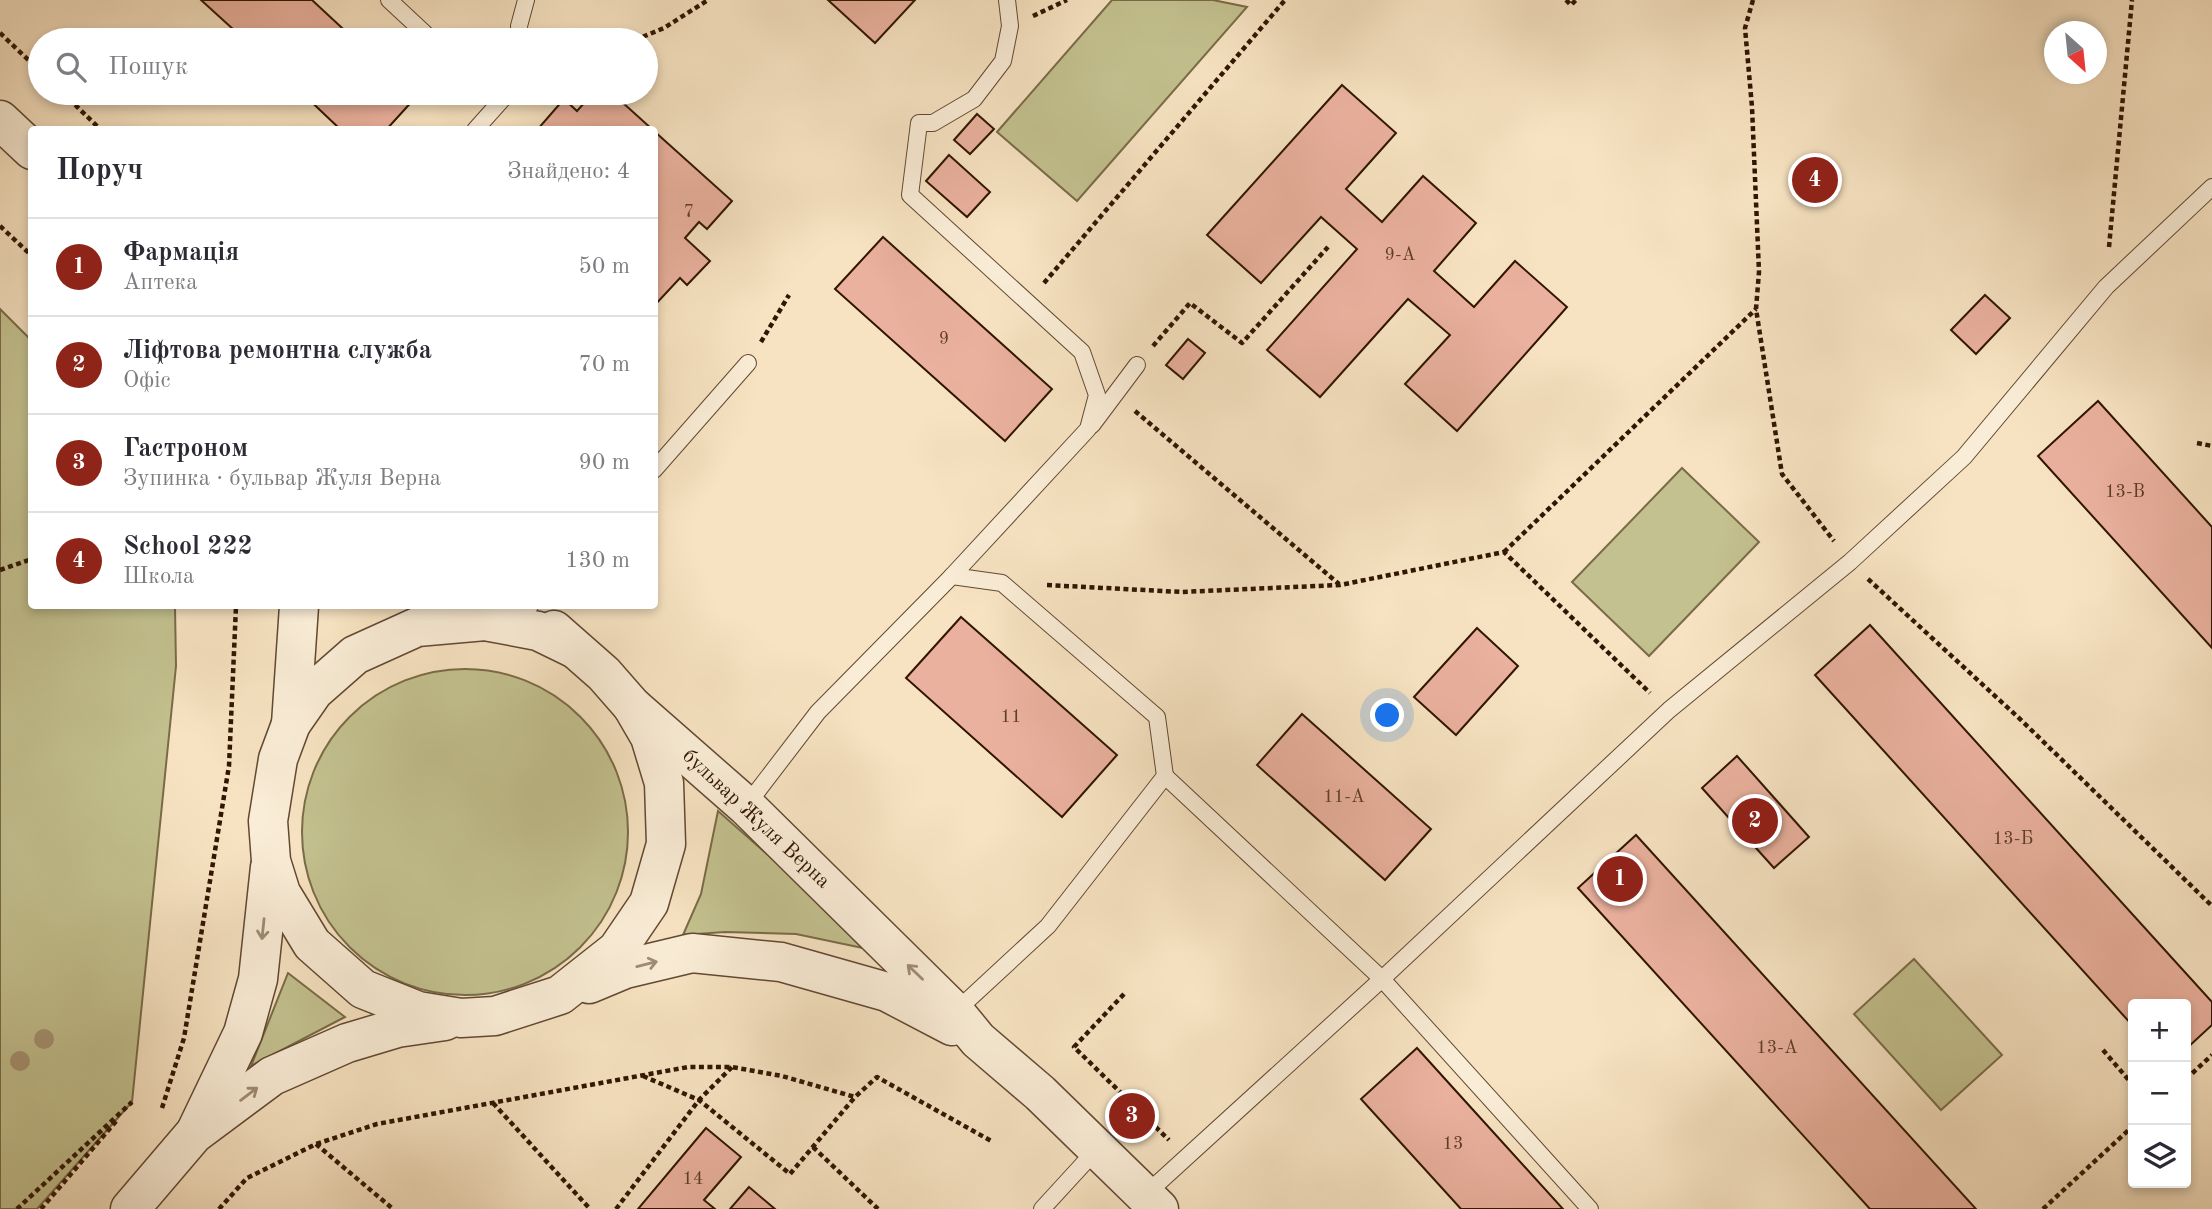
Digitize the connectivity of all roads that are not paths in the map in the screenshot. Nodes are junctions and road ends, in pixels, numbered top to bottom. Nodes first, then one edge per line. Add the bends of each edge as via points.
1 (389, 0) edge
2 (526, 0) edge
3 (1007, 0) edge
4 (419, 28) edge
5 (519, 28) edge
6 (492, 105) edge
7 (0, 120) edge
8 (478, 126) edge
9 (28, 146) edge
10 (2212, 187) edge
11 (748, 363) road end
12 (1137, 365) road end
13 (1088, 429) junction
14 (658, 465) edge
15 (952, 576) junction
16 (299, 609) edge
17 (532, 609) edge
18 (573, 648) junction
19 (632, 706) junction
20 (291, 724) junction
21 (1165, 776) junction
22 (746, 806) junction
23 (271, 861) junction
24 (1382, 979) junction
25 (560, 995) junction
26 (461, 1018) junction
27 (967, 1026) junction
28 (194, 1134) junction
29 (1097, 1149) junction
30 (1152, 1202) edge
31 (130, 1209) edge
32 (1042, 1209) edge
33 (1590, 1209) edge

1 - 4 lane
2 - 5 lane
3 - 13 lane via 1010,26 1003,61 974,99 933,124 919,123 910,195 1082,352 1097,395
6 - 8 lane
7 - 9 street
10 - 24 lane via 2105,287 1964,457 1850,562 1668,710
11 - 14 lane
12 - 13 lane
13 - 15 lane
15 - 21 lane via 1002,583 1157,717
15 - 22 lane via 818,712
16 - 20 street
17 - 18 street, бульвар Жуля Верна
18 - 19 street, бульвар Жуля Верна
18 - 20 street via 538,631 485,621 417,627 355,655 314,691
19 - 22 street, бульвар Жуля Верна
19 - 25 street via 650,737 664,783 666,844 649,903 617,950
20 - 23 street via 278,759 268,821
21 - 24 lane
21 - 27 lane
27 -> 22 street, бульвар Жуля Верна
23 - 26 street via 281,893 312,944 363,989 418,1011
23 -> 28 street via 258,979 243,1033
24 - 30 lane via 1185,1157
24 - 33 lane
25 - 26 street, бульвар Жуля Верна via 495,1016
25 -> 27 street, бульвар Жуля Верна via 625,970 692,953 781,962 887,992
28 -> 26 street via 272,1076 347,1043 397,1028
27 - 29 street, бульвар Жуля Верна
28 - 31 street
29 - 30 street, бульвар Жуля Верна
29 - 32 lane

